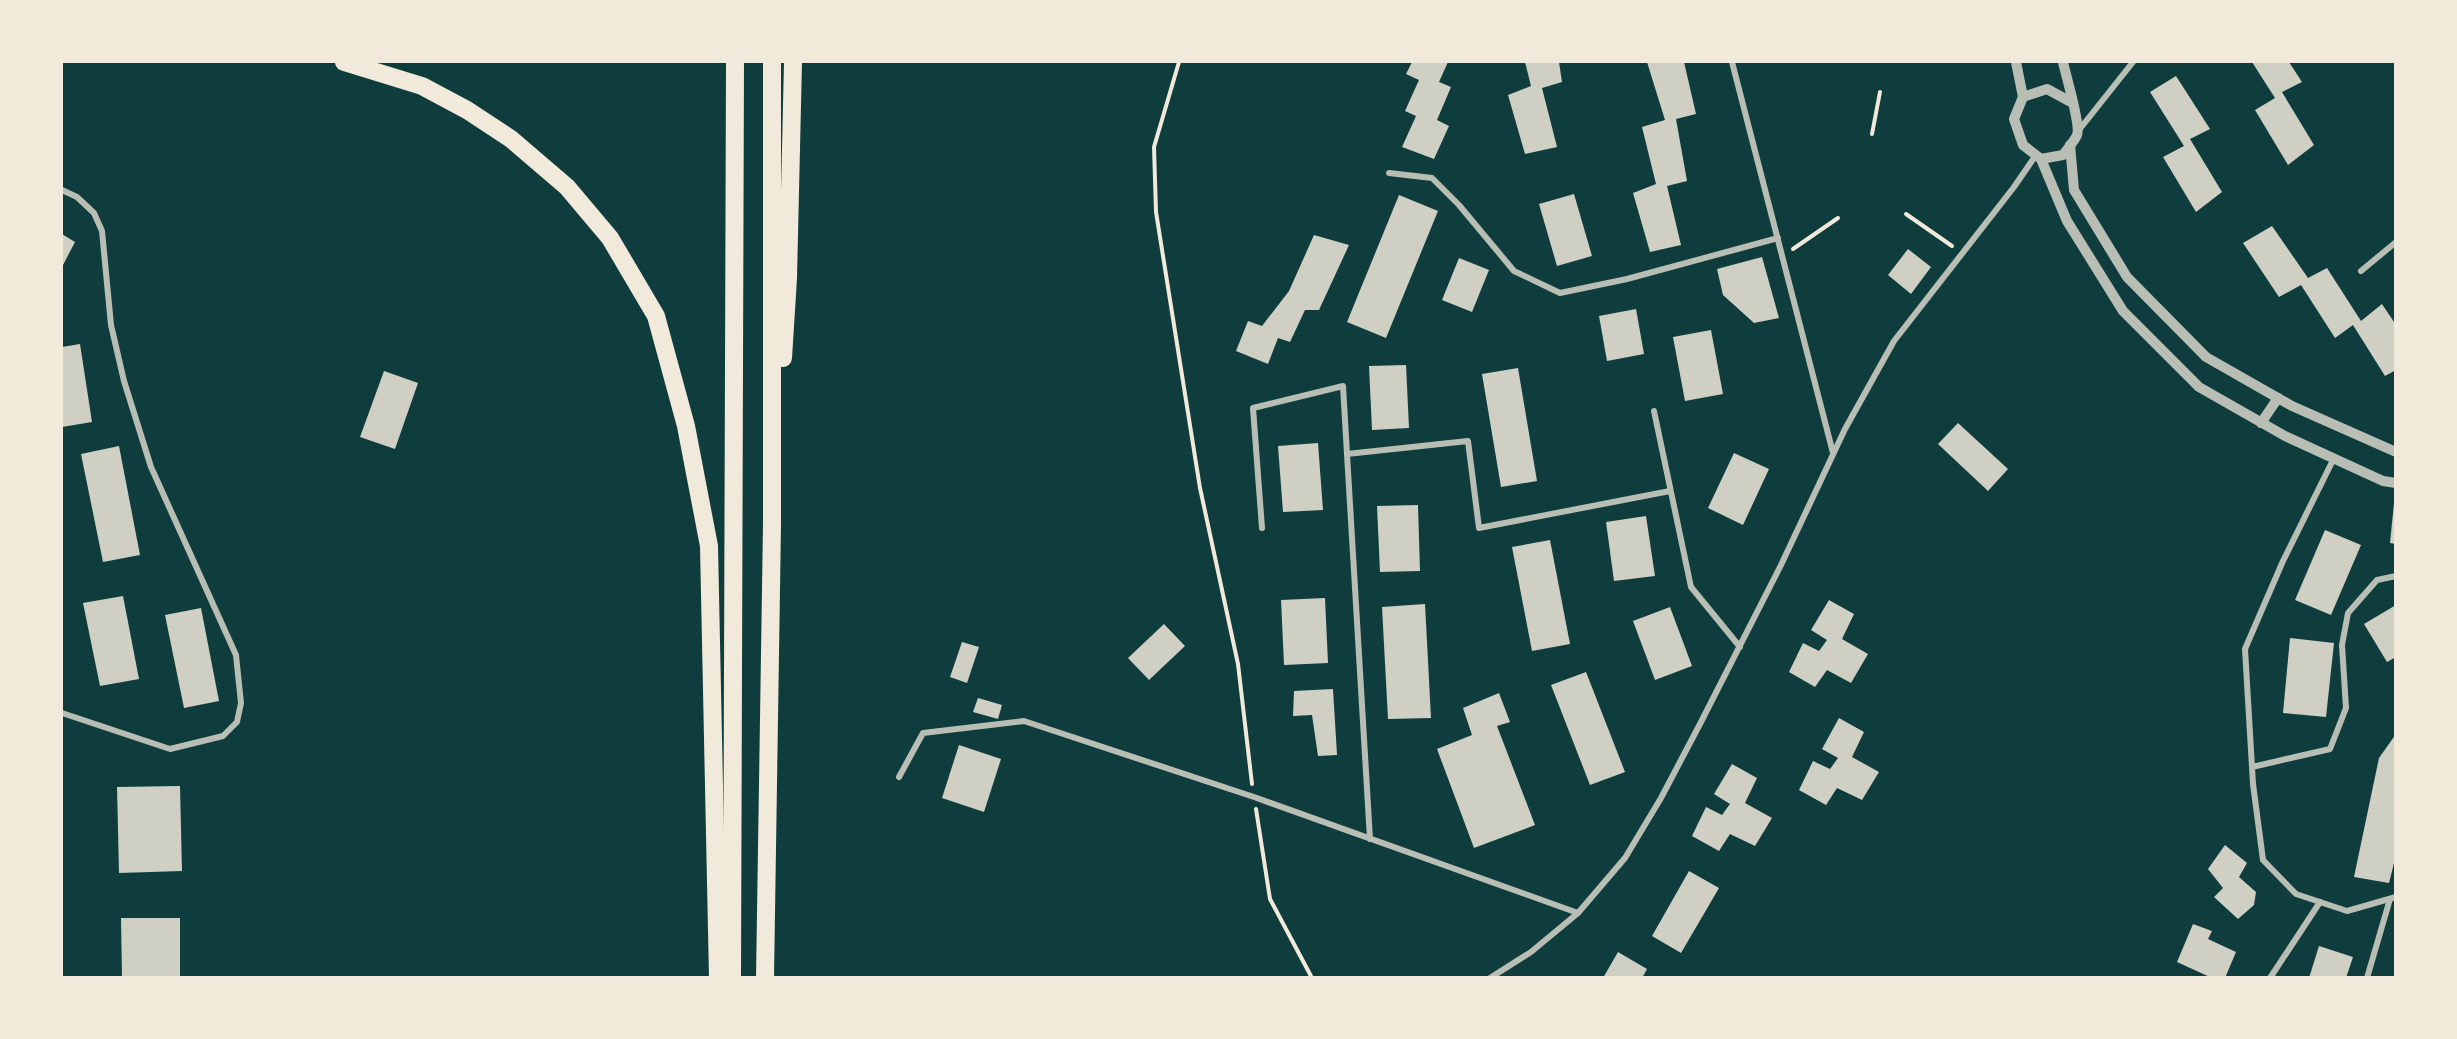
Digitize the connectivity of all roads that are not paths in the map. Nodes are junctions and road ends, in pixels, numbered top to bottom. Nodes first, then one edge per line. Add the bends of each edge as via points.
1 (344, 62) edge
2 (735, 62) edge
3 (772, 62) edge
4 (793, 62) edge
5 (1732, 62) edge
6 (2016, 62) edge
7 (2063, 62) edge
8 (2133, 62) edge
9 (2023, 97) junction
10 (2071, 102) junction
11 (2078, 130) junction
12 (2070, 145) junction
13 (2038, 157) junction
14 (1389, 173) dead end
15 (62, 190) edge
16 (1778, 238) junction
17 (2396, 242) edge
18 (2361, 271) dead end
19 (2127, 277) junction
20 (2107, 285) junction
21 (2278, 398) junction
22 (1654, 411) dead end
23 (2261, 423) junction
24 (2396, 452) edge
25 (1834, 453) junction
26 (1347, 454) junction
27 (2334, 458) junction
28 (2396, 483) edge
29 (1670, 491) junction
30 (772, 524) junction
31 (1262, 528) dead end
32 (2396, 576) edge
33 (1740, 647) junction
34 (62, 713) edge
35 (2252, 767) junction
36 (898, 777) dead end
37 (1370, 838) junction
38 (2393, 898) edge
39 (2320, 902) junction
40 (1578, 913) junction
41 (718, 978) edge
42 (732, 978) edge
43 (765, 978) edge
44 (1490, 978) edge
45 (2270, 978) edge
46 (2367, 978) edge

1 - 41 highway via 422,86 511,139 567,187 610,238 656,316 686,426 709,546
2 - 42 highway
3 - 30 highway
4 - 30 highway via 788,278
5 - 16 street
6 - 9 street
7 - 10 street
8 - 11 street
9 - 10 street via 2047,89
9 - 13 street via 2014,119 2023,145
10 - 11 street
11 - 12 street
12 - 13 street via 2060,157
12 - 19 street via 2074,190
13 - 20 street via 2067,220
13 - 25 street via 1894,341
14 - 16 street via 1432,178 1514,271 1560,292 1627,279
15 - 34 street via 94,213 102,231 111,325 124,381 151,467 236,655 241,703 237,722 223,736 170,749
16 - 25 street
17 - 18 street
19 - 20 street
19 - 21 street via 2206,357
20 - 23 street via 2123,311 2199,387
21 - 23 street
21 - 24 street
22 - 29 street
23 - 27 street
25 - 33 street
26 - 29 street via 1468,441 1479,528
26 - 31 street via 1343,386 1253,408
26 - 37 street
27 - 28 street via 2383,481
27 - 35 street via 2245,650
29 - 33 street via 1690,587
30 - 43 highway
32 - 35 street via 2377,580 2348,613 2342,645 2346,708 2330,749
33 - 40 street via 1625,858
35 - 39 street via 2263,860 2296,894
36 - 37 street via 923,733 1024,721
37 - 40 street
38 - 39 street via 2347,911
38 - 46 street
39 - 45 street
40 - 44 street via 1531,952

